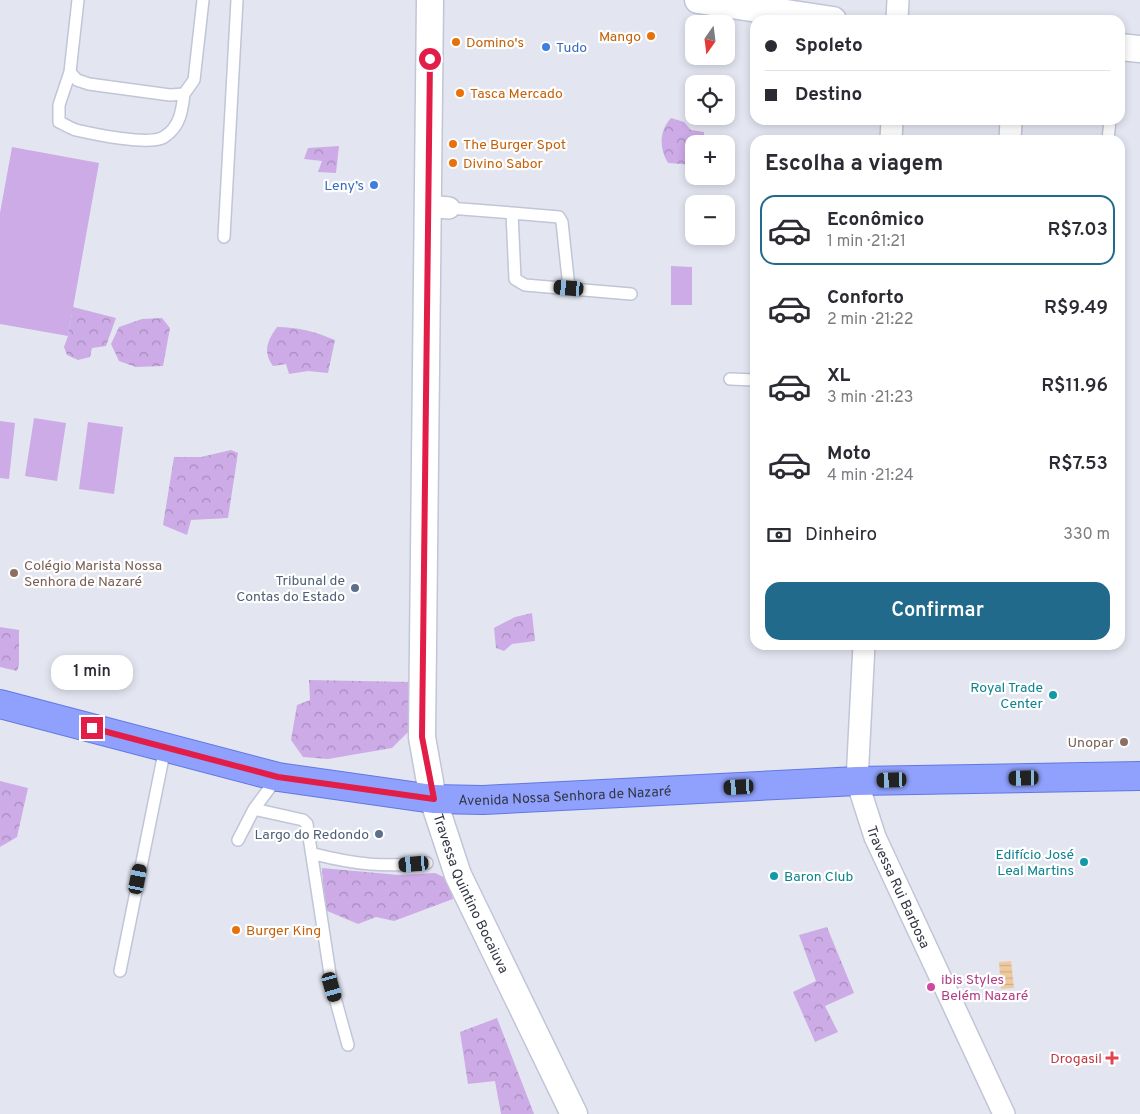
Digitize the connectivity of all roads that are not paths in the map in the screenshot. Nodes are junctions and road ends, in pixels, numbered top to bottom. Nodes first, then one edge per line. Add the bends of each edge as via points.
1 (78, 0) edge
2 (203, 0) edge
3 (237, 0) edge
4 (430, 0) edge
5 (698, 0) edge
6 (898, 0) edge
7 (799, 15) edge
8 (897, 15) edge
9 (1125, 48) edge
10 (1140, 49) edge
11 (70, 72) junction
12 (184, 94) junction
13 (438, 207) junction
14 (512, 213) junction
15 (224, 237) dead end
16 (569, 288) junction
17 (631, 294) dead end
18 (730, 379) dead end
19 (750, 380) edge
20 (864, 650) edge
21 (0, 704) edge
22 (165, 747) junction
23 (1140, 776) edge
24 (278, 777) junction
25 (857, 781) junction
26 (434, 799) junction
27 (254, 809) junction
28 (238, 840) dead end
29 (314, 854) junction
30 (427, 863) dead end
31 (120, 971) dead end
32 (348, 1045) dead end
33 (574, 1114) edge
34 (1004, 1114) edge

1 - 11 lane
2 - 12 lane via 194,80
3 - 15 lane
4 - 13 street, Travessa Quintino Bocaiuva
5 - 7 street
6 - 8 street
9 - 10 street
11 - 12 lane via 77,80 89,84
11 - 12 lane via 59,105 59,122 74,129 140,140 162,138 176,127 181,117
13 - 14 lane
13 - 26 street, Travessa Quintino Bocaiuva via 422,737
14 - 16 lane via 559,216
14 - 16 lane via 515,279 525,285
16 - 17 lane
18 - 19 lane
20 - 25 street, Travessa Rui Barbosa
21 - 22 main road, Avenida Nossa Senhora de Nazaré
22 - 24 main road, Avenida Nossa Senhora de Nazaré
22 - 31 lane
23 - 25 main road, Avenida Nossa Senhora de Nazaré
24 - 26 main road, Avenida Nossa Senhora de Nazaré
24 - 27 lane
25 - 26 main road, Avenida Nossa Senhora de Nazaré via 483,800
25 - 34 street, Travessa Rui Barbosa via 876,836
26 - 33 street, Travessa Quintino Bocaiuva via 458,875
27 - 28 lane
27 - 29 lane via 303,820 308,824
29 - 30 lane via 352,864 387,867
29 - 32 lane via 332,987

